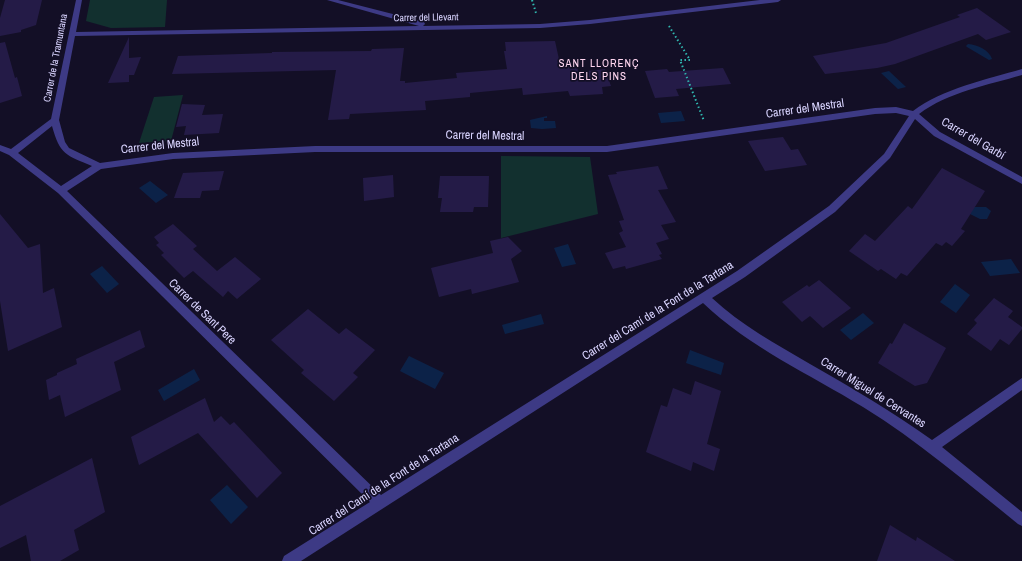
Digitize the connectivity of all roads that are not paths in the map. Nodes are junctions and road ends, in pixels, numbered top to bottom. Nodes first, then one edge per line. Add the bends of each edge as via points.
1 (78, 0) edge
2 (330, 0) edge
3 (778, 0) edge
4 (433, 28) junction
5 (73, 34) junction
6 (1022, 72) edge
7 (914, 114) junction
8 (55, 120) junction
9 (0, 148) edge
10 (12, 153) junction
11 (99, 166) junction
12 (1022, 181) edge
13 (61, 192) junction
14 (704, 297) junction
15 (1022, 383) edge
16 (932, 447) junction
17 (380, 503) junction
18 (1022, 520) edge
19 (289, 561) edge

1 - 5 street, Carrer de la Tramuntana
2 - 4 street
3 - 4 street, Carrer del Llevant via 540,26
4 - 5 street, Carrer del Llevant
5 - 8 street, Carrer de la Tramuntana
6 - 7 street, Carrer del Camí de la Font de la Tartana via 946,95
7 - 11 street, Carrer del Mestral via 896,110 875,111 594,150 315,149 173,156
7 - 12 street, Carrer del Garbí via 937,134
7 - 14 street, Carrer del Camí de la Font de la Tartana via 887,156 832,209 741,274
8 - 10 street, Carrer de la Tramuntana
8 - 11 street, Carrer de la Tramuntana via 61,143 66,150
9 - 10 street, Carrer de Sant Pere
10 - 13 street, Carrer de Sant Pere
11 - 13 street, Carrer del Mestral
13 - 17 street, Carrer de Sant Pere
14 - 16 street, Carrer Miguel de Cervantes via 726,318 867,403
14 - 17 street, Carrer del Camí de la Font de la Tartana
15 - 16 street
16 - 18 street, Carrer Miguel de Cervantes
17 - 19 street, Carrer del Camí de la Font de la Tartana

